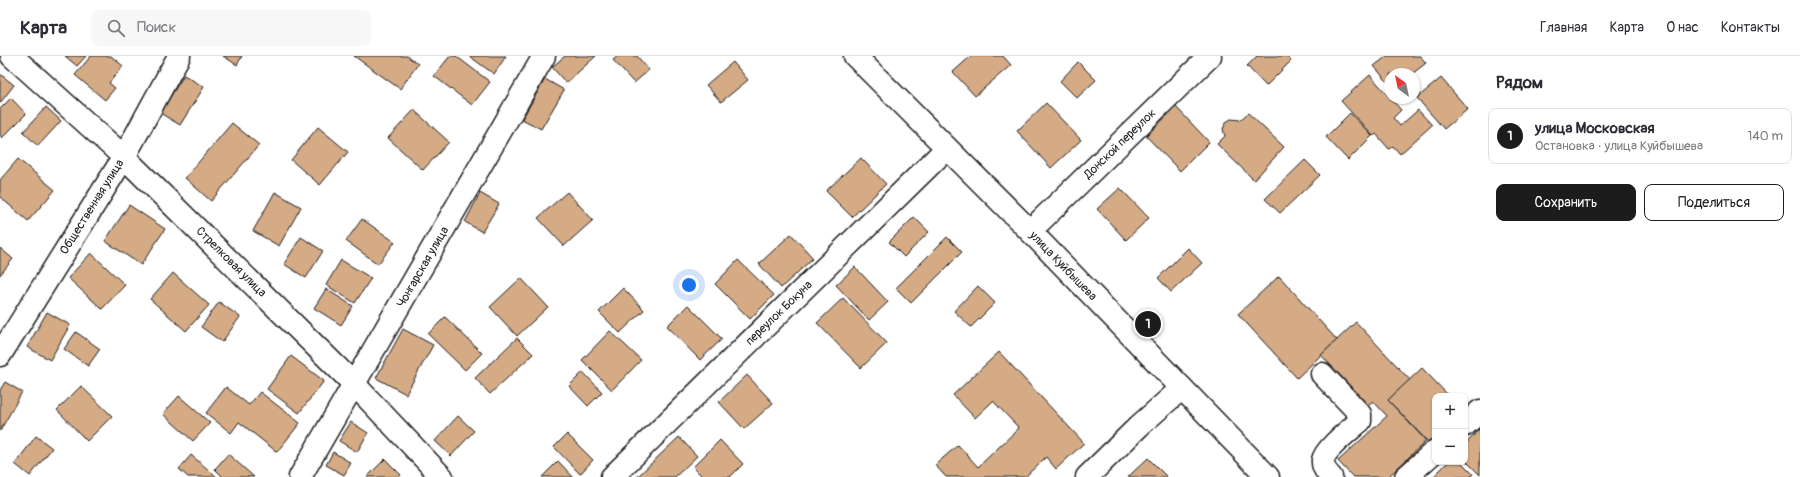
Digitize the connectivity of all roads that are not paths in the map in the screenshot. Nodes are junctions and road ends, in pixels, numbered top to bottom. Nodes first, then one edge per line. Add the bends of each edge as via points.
1 (12, 56) edge
2 (178, 56) edge
3 (544, 56) edge
4 (855, 56) edge
5 (1210, 56) edge
6 (946, 148) junction
7 (124, 157) junction
8 (1030, 231) junction
9 (0, 355) edge
10 (1322, 374) dead end
11 (355, 385) junction
12 (1182, 388) junction
13 (1480, 411) edge
14 (1468, 422) edge
15 (1432, 455) edge
16 (300, 477) edge
17 (442, 477) edge
18 (612, 477) edge
19 (1087, 477) edge
20 (1268, 477) edge
21 (1331, 477) edge
22 (1406, 477) edge

1 - 7 street, Стрелковая улица
2 - 7 street, Общественная улица
3 - 11 street, Чонгарская улица
4 - 6 street, улица Куйбышева
5 - 8 street, Донской переулок
6 - 8 street, улица Куйбышева
6 - 18 street, переулок Бокуна
7 - 9 street, Общественная улица
7 - 11 street, Стрелковая улица
8 - 12 street, улица Куйбышева
10 - 21 street via 1360,414 1360,421 1323,459 1323,466
11 - 16 street, Чонгарская улица
11 - 17 street, Стрелковая улица
12 - 19 street
12 - 20 street, улица Куйбышева
13 - 14 street
15 - 22 street

